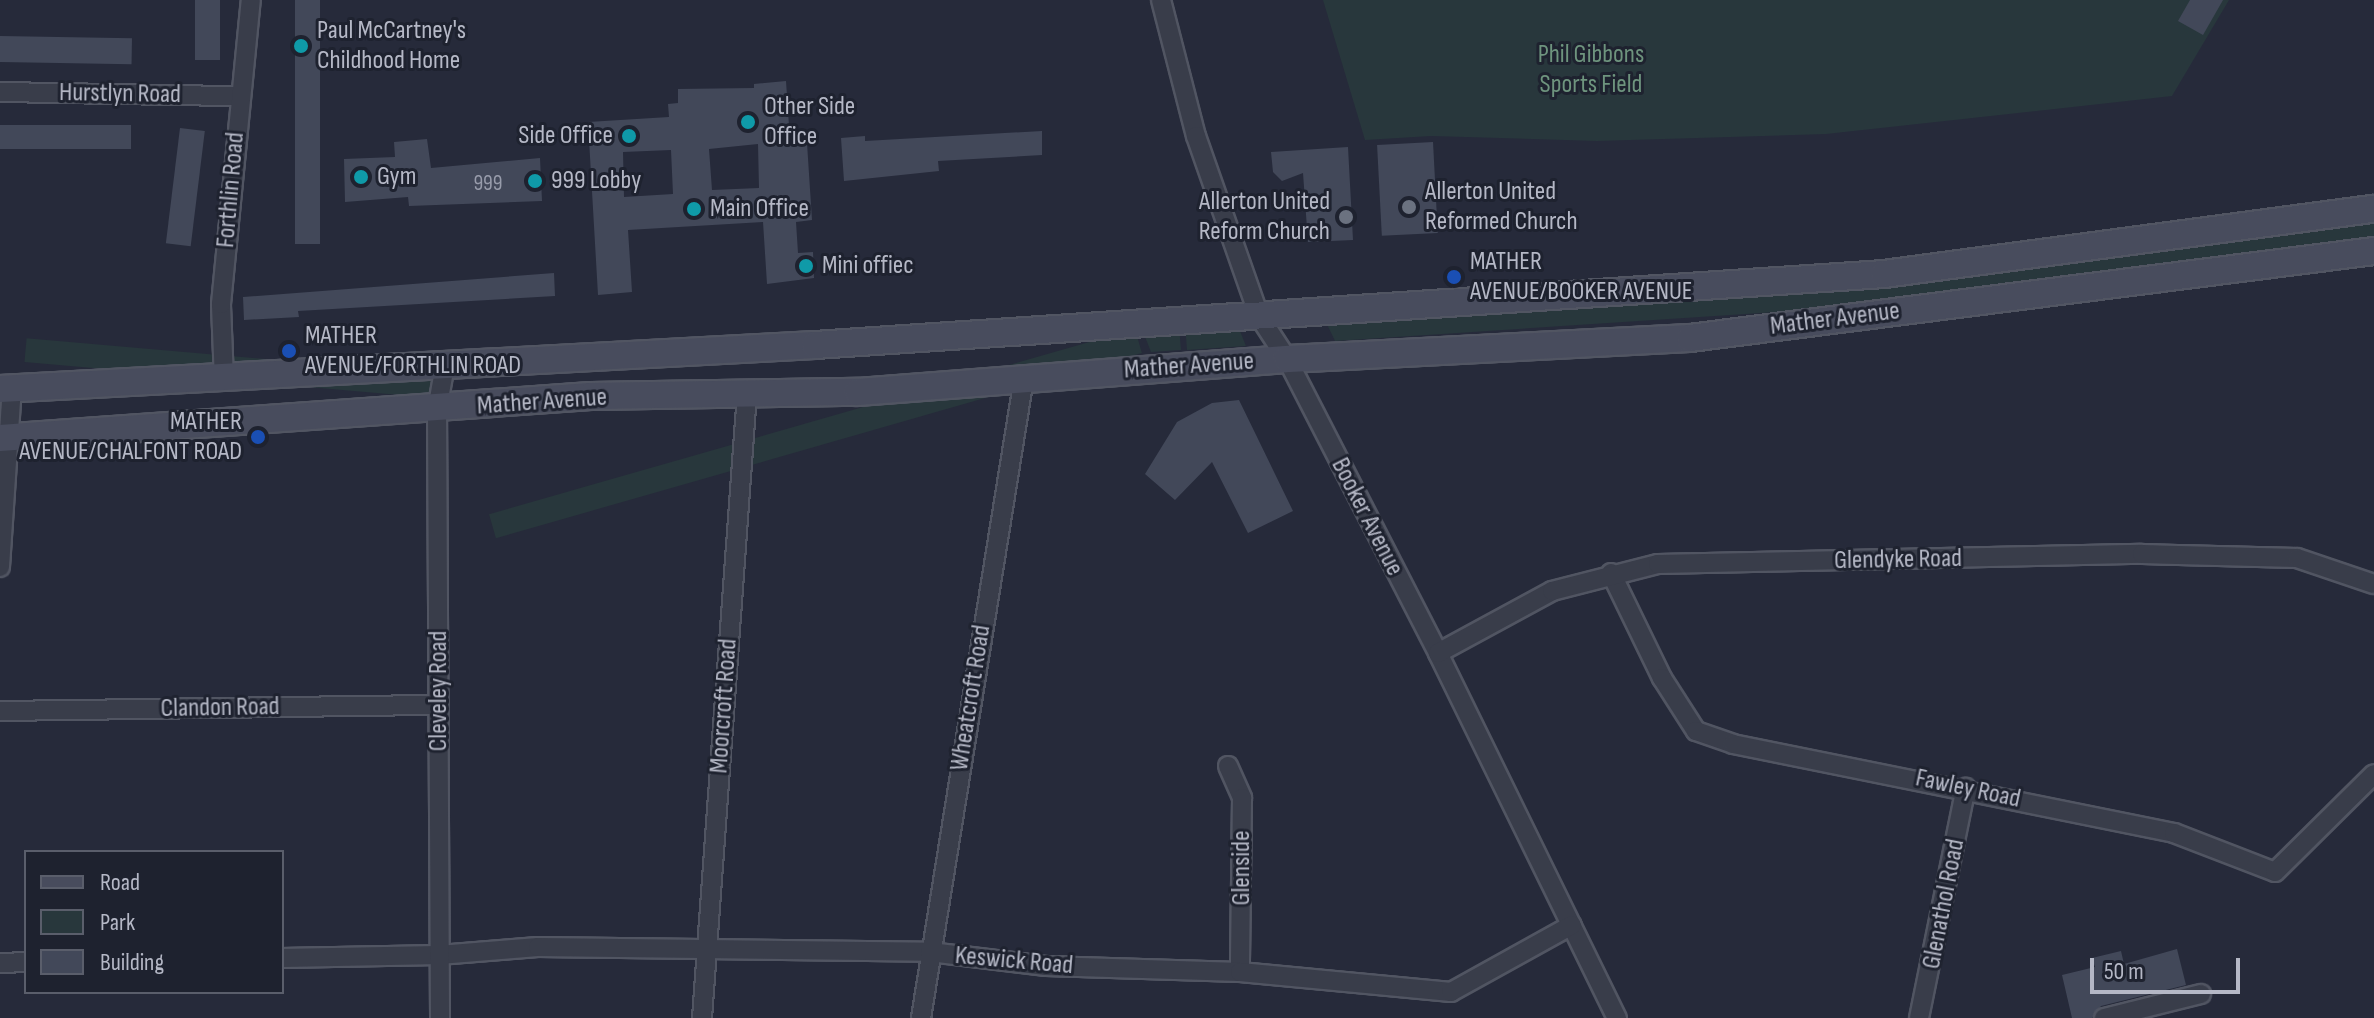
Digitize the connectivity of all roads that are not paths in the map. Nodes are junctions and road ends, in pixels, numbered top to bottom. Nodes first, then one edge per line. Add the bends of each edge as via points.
1 (251, 0) edge
2 (1161, 0) edge
3 (0, 92) edge
4 (240, 96) junction
5 (2374, 209) edge
6 (2374, 251) edge
7 (1259, 316) junction
8 (1287, 359) junction
9 (445, 365) junction
10 (1024, 378) junction
11 (224, 380) junction
12 (6, 389) edge
13 (747, 394) junction
14 (437, 410) junction
15 (6, 438) edge
16 (0, 567) edge
17 (1611, 573) junction
18 (2374, 584) edge
19 (1438, 653) junction
20 (439, 705) junction
21 (0, 711) edge
22 (1228, 766) dead end
23 (2374, 774) edge
24 (1966, 788) junction
25 (1572, 925) junction
26 (706, 950) junction
27 (930, 952) junction
28 (439, 955) junction
29 (284, 958) edge
30 (24, 962) edge
31 (0, 963) edge
32 (1240, 972) junction
33 (2201, 994) dead end
34 (440, 1018) edge
35 (702, 1018) edge
36 (921, 1018) edge
37 (1617, 1018) edge
38 (1919, 1018) edge
39 (2104, 1018) edge

1 - 4 street, Forthlin Road
2 - 7 street, Booker Avenue via 1196,136
3 - 4 street, Hurstlyn Road
4 - 11 street, Forthlin Road via 221,304
5 - 7 main road, Mather Avenue via 1884,274
6 - 8 main road, Mather Avenue via 1690,338
7 - 8 street, Booker Avenue
7 - 9 main road, Mather Avenue
8 - 10 main road, Mather Avenue
8 - 19 street, Booker Avenue
9 - 11 main road, Mather Avenue
9 - 14 street, Cleveley Road
10 - 13 main road, Mather Avenue via 858,392
10 - 27 street, Wheatcroft Road
11 - 12 main road, Mather Avenue
12 - 15 street
13 - 14 main road, Mather Avenue via 591,396
13 - 26 street, Moorcroft Road
14 - 15 main road, Mather Avenue
14 - 20 street, Cleveley Road
15 - 16 street
17 - 18 street, Glendyke Road via 1658,564 2142,554 2297,558
17 - 19 street, Glendyke Road via 1552,591
17 - 24 street, Fawley Road via 1662,678 1696,731 1733,744
19 - 25 street, Booker Avenue
20 - 21 street, Clandon Road
20 - 28 street, Cleveley Road
22 - 32 street, Glenside via 1242,798
23 - 24 street, Fawley Road via 2275,872 2174,833
24 - 38 street, Glenathol Road via 1934,966
25 - 32 street, Keswick Road via 1451,992
25 - 37 street, Booker Avenue
26 - 27 street, Keswick Road
26 - 28 street, Keswick Road via 538,947
26 - 35 street, Moorcroft Road
27 - 32 street, Keswick Road via 1046,966
27 - 36 street, Wheatcroft Road
28 - 29 street, Keswick Road
28 - 34 street, Cleveley Road
30 - 31 street
33 - 39 street

